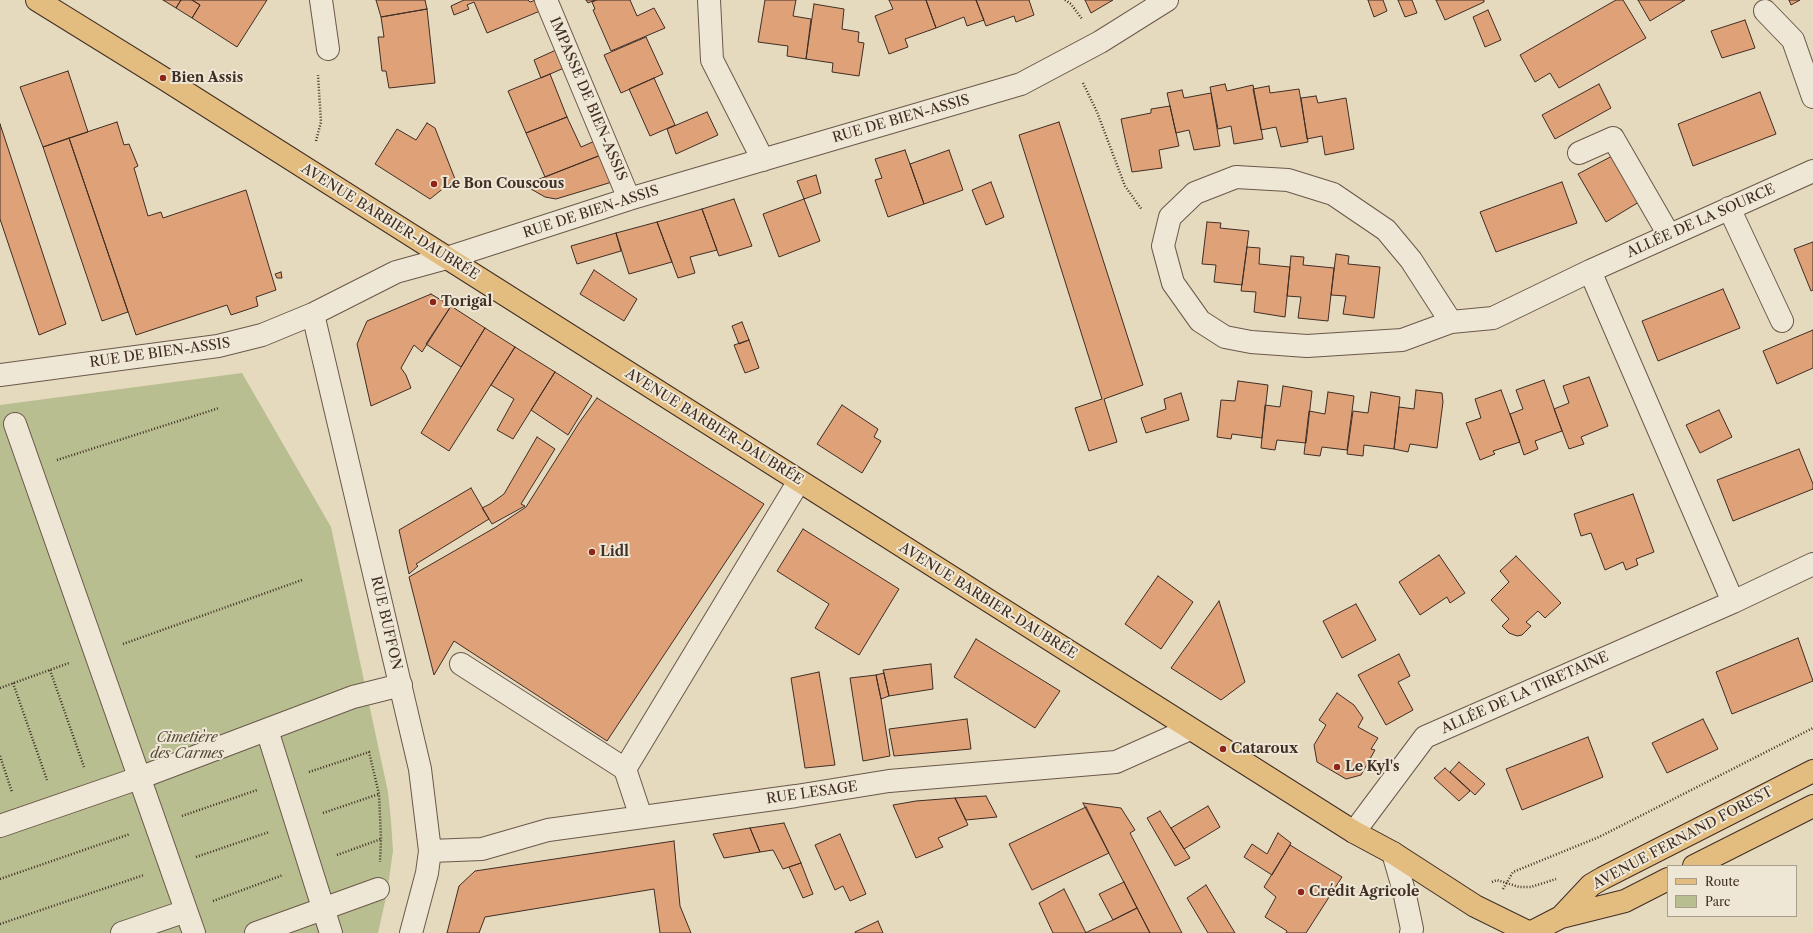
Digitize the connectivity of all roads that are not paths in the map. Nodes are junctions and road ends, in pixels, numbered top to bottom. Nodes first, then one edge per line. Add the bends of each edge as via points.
1 (37, 0) edge
2 (321, 0) edge
3 (546, 0) edge
4 (709, 0) edge
5 (1167, 0) edge
6 (1765, 11) dead end
7 (328, 49) road end
8 (1813, 97) edge
9 (1578, 153) dead end
10 (763, 160) junction
11 (1813, 170) edge
12 (629, 199) junction
13 (1729, 208) junction
14 (1669, 235) junction
15 (447, 258) junction
16 (1590, 271) junction
17 (313, 314) junction
18 (1782, 321) dead end
19 (1451, 322) junction
20 (0, 375) edge
21 (15, 424) dead end
22 (799, 481) junction
23 (1813, 564) edge
24 (1733, 602) junction
25 (460, 664) dead end
26 (401, 685) junction
27 (1190, 729) junction
28 (267, 730) junction
29 (624, 769) junction
30 (1813, 771) edge
31 (139, 778) junction
32 (1813, 806) edge
33 (641, 817) junction
34 (0, 826) edge
35 (1354, 832) junction
36 (430, 851) junction
37 (1393, 853) junction
38 (1696, 865) edge
39 (1667, 880) edge
40 (378, 889) road end
41 (323, 908) junction
42 (186, 910) junction
43 (1561, 917) junction
44 (122, 933) edge
45 (194, 933) edge
46 (256, 933) edge
47 (331, 933) edge
48 (412, 933) edge
49 (1411, 933) edge
50 (1530, 933) edge

1 - 15 main road, AVENUE BARBIER-DAUBRÉE
2 - 7 street
3 - 12 street, IMPASSE DE BIEN-ASSIS
4 - 10 street via 712,60
5 - 10 street, RUE DE BIEN-ASSIS via 1100,42 1021,84
6 - 8 street via 1793,40
9 - 14 street via 1613,138
10 - 12 street, RUE DE BIEN-ASSIS
11 - 13 street, ALLÉE DE LA SOURCE
12 - 15 street, RUE DE BIEN-ASSIS
13 - 14 street, ALLÉE DE LA SOURCE
13 - 18 street
14 - 16 street, ALLÉE DE LA SOURCE
15 - 17 street, RUE DE BIEN-ASSIS via 396,272
15 - 22 main road, AVENUE BARBIER-DAUBRÉE
16 - 19 street, ALLÉE DE LA SOURCE via 1493,318
16 - 24 street
17 - 20 street, RUE DE BIEN-ASSIS via 262,335 218,346
17 - 26 street, RUE BUFFON
19 - 19 street, ALLÉE DE LA SOURCE via 1411,260 1386,230 1333,194 1288,180 1236,176 1195,193 1170,217 1163,246 1172,283 1200,320 1225,337 1251,342 1307,346 1402,340
21 - 31 street
22 - 27 main road, AVENUE BARBIER-DAUBRÉE
22 - 29 street
23 - 24 street, ALLÉE DE LA TIRETAINE
24 - 35 street, ALLÉE DE LA TIRETAINE via 1425,737
25 - 29 street
26 - 28 street via 353,697
26 - 36 street, RUE BUFFON via 420,769
27 - 33 street, RUE LESAGE via 1116,762 889,782
27 - 35 main road, AVENUE BARBIER-DAUBRÉE
28 - 31 street
28 - 41 street
29 - 33 street
30 - 43 main road, AVENUE FERNAND FOREST via 1603,878 1591,885
31 - 34 street
31 - 42 street
32 - 38 main road
33 - 36 street, RUE LESAGE via 548,830 482,849
35 - 37 main road, AVENUE BARBIER-DAUBRÉE
36 - 48 street, RUE BUFFON
37 - 49 street via 1404,891
37 - 50 main road, AVENUE BARBIER-DAUBRÉE via 1467,900
39 - 43 main road, AVENUE FERNAND FOREST via 1625,901
40 - 41 street
41 - 46 street
41 - 47 street
42 - 44 street
42 - 45 street
43 - 50 main road, AVENUE FERNAND FOREST

